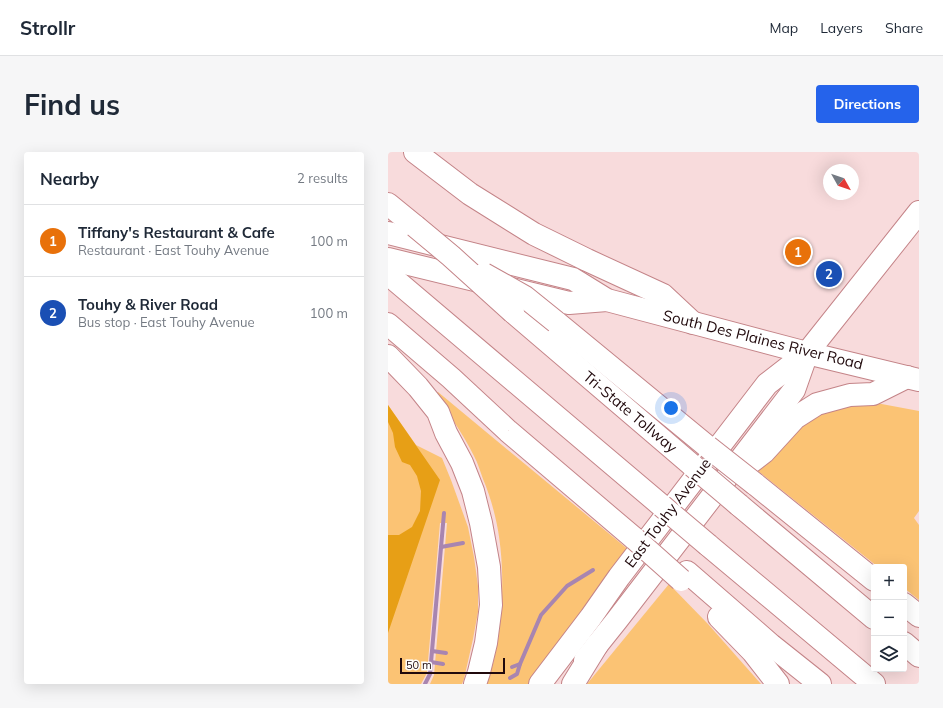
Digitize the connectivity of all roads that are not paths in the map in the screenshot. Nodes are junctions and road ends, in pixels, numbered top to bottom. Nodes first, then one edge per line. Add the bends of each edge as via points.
1 (415, 152) edge
2 (388, 204) edge
3 (919, 212) edge
4 (388, 233) edge
5 (451, 256) junction
6 (388, 259) edge
7 (395, 279) edge
8 (607, 300) junction
9 (693, 323) junction
10 (388, 324) edge
11 (807, 353) junction
12 (388, 356) edge
13 (913, 378) edge
14 (724, 481) junction
15 (684, 576) junction
16 (871, 578) edge
17 (907, 606) edge
18 (871, 615) edge
19 (919, 616) edge
20 (597, 645) junction
21 (907, 646) edge
22 (919, 656) edge
23 (475, 684) edge
24 (540, 684) edge
25 (566, 684) edge
26 (572, 684) edge
27 (778, 684) edge
28 (820, 684) edge
29 (874, 684) edge

1 - 9 main road via 470,194 534,234 663,294
2 - 5 main road, Tri-State Tollway, bridge
3 - 11 main road, East Touhy Avenue
4 - 8 main road, South Des Plaines River Road via 573,279
5 - 16 main road, bridge via 524,297
5 - 18 main road, Tri-State Tollway, bridge via 513,312
6 - 8 main road, South Des Plaines River Road via 569,303
7 - 29 main road, bridge
8 - 9 main road, South Des Plaines River Road
9 - 11 main road, South Des Plaines River Road
10 - 15 main road via 451,378 512,422
11 - 13 main road, South Des Plaines River Road
11 - 14 main road, East Touhy Avenue via 794,390
11 - 24 main road, East Touhy Avenue via 767,384
12 - 23 main road via 438,412 473,491 490,567 491,605 486,643
13 - 14 main road via 873,394 850,395 817,404 795,418 764,452
14 - 20 main road, East Touhy Avenue
15 - 27 main road
15 - 28 main road
17 - 19 main road
20 - 25 main road, East Touhy Avenue
20 - 26 main road
21 - 22 main road

